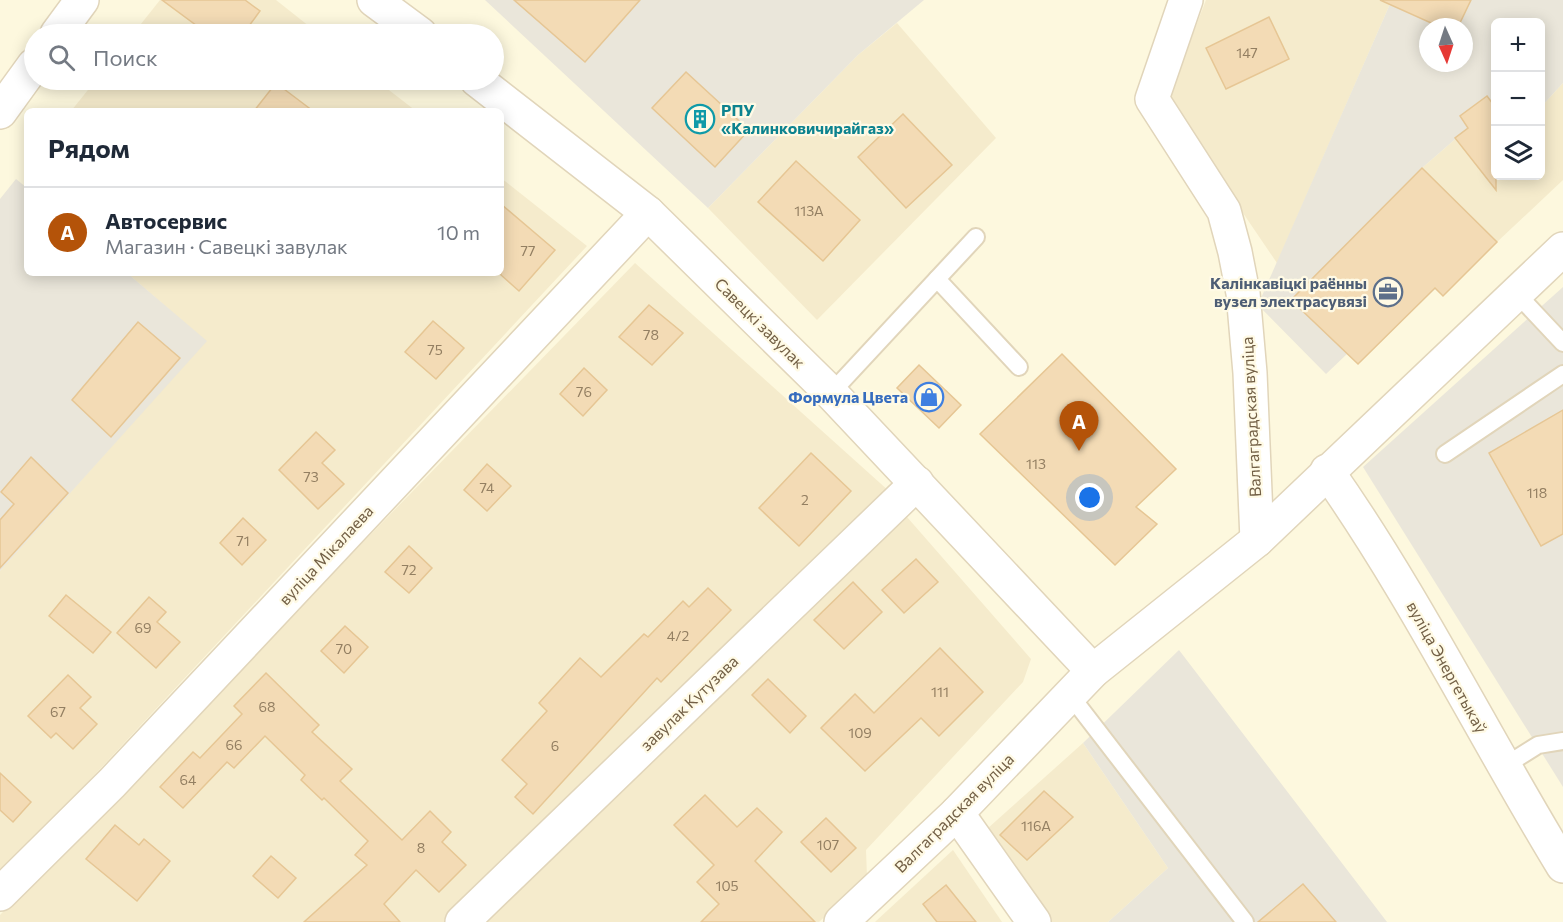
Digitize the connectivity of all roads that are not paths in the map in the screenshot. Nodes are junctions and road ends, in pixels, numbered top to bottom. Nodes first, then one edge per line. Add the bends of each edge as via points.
1 (82, 0) edge
2 (1186, 0) edge
3 (384, 2) edge
4 (64, 24) edge
5 (409, 24) edge
6 (24, 79) edge
7 (490, 90) edge
8 (0, 112) edge
9 (648, 213) junction
10 (976, 237) dead end
11 (1563, 249) edge
12 (937, 279) junction
13 (1516, 293) junction
14 (1563, 343) edge
15 (1019, 367) dead end
16 (1563, 374) edge
17 (831, 393) junction
18 (1445, 454) dead end
19 (1327, 471) junction
20 (917, 483) junction
21 (1257, 540) junction
22 (1093, 671) junction
23 (1070, 695) junction
24 (1563, 741) edge
25 (1503, 767) junction
26 (957, 813) junction
27 (1563, 866) edge
28 (0, 894) edge
29 (462, 922) edge
30 (841, 922) edge
31 (1034, 922) edge
32 (1245, 922) edge

1 - 4 street
2 - 21 street, Валгаградская вуліца via 1152,99 1224,211 1235,252 1250,373
3 - 5 street
6 - 8 street
7 - 9 street, Савецкі завулак
9 - 17 street, Савецкі завулак
9 - 28 street, вуліца Мікалаева via 112,783
10 - 12 lane
11 - 13 street, Валгаградская вуліца
12 - 15 lane
12 - 17 lane
13 - 14 lane
13 - 19 street, Валгаградская вуліца
16 - 18 lane
17 - 20 street, Савецкі завулак
19 - 21 street, Валгаградская вуліца
19 - 25 street, вуліца Энергетыкаў via 1375,539
20 - 22 street, Савецкі завулак
20 - 29 street, завулак Кутузава
21 - 22 street, Валгаградская вуліца
22 - 23 street, Валгаградская вуліца
23 - 26 street, Валгаградская вуліца
23 - 32 lane
24 - 25 lane via 1538,745
25 - 27 street, вуліца Энергетыкаў
26 - 30 street, Валгаградская вуліца
26 - 31 street

